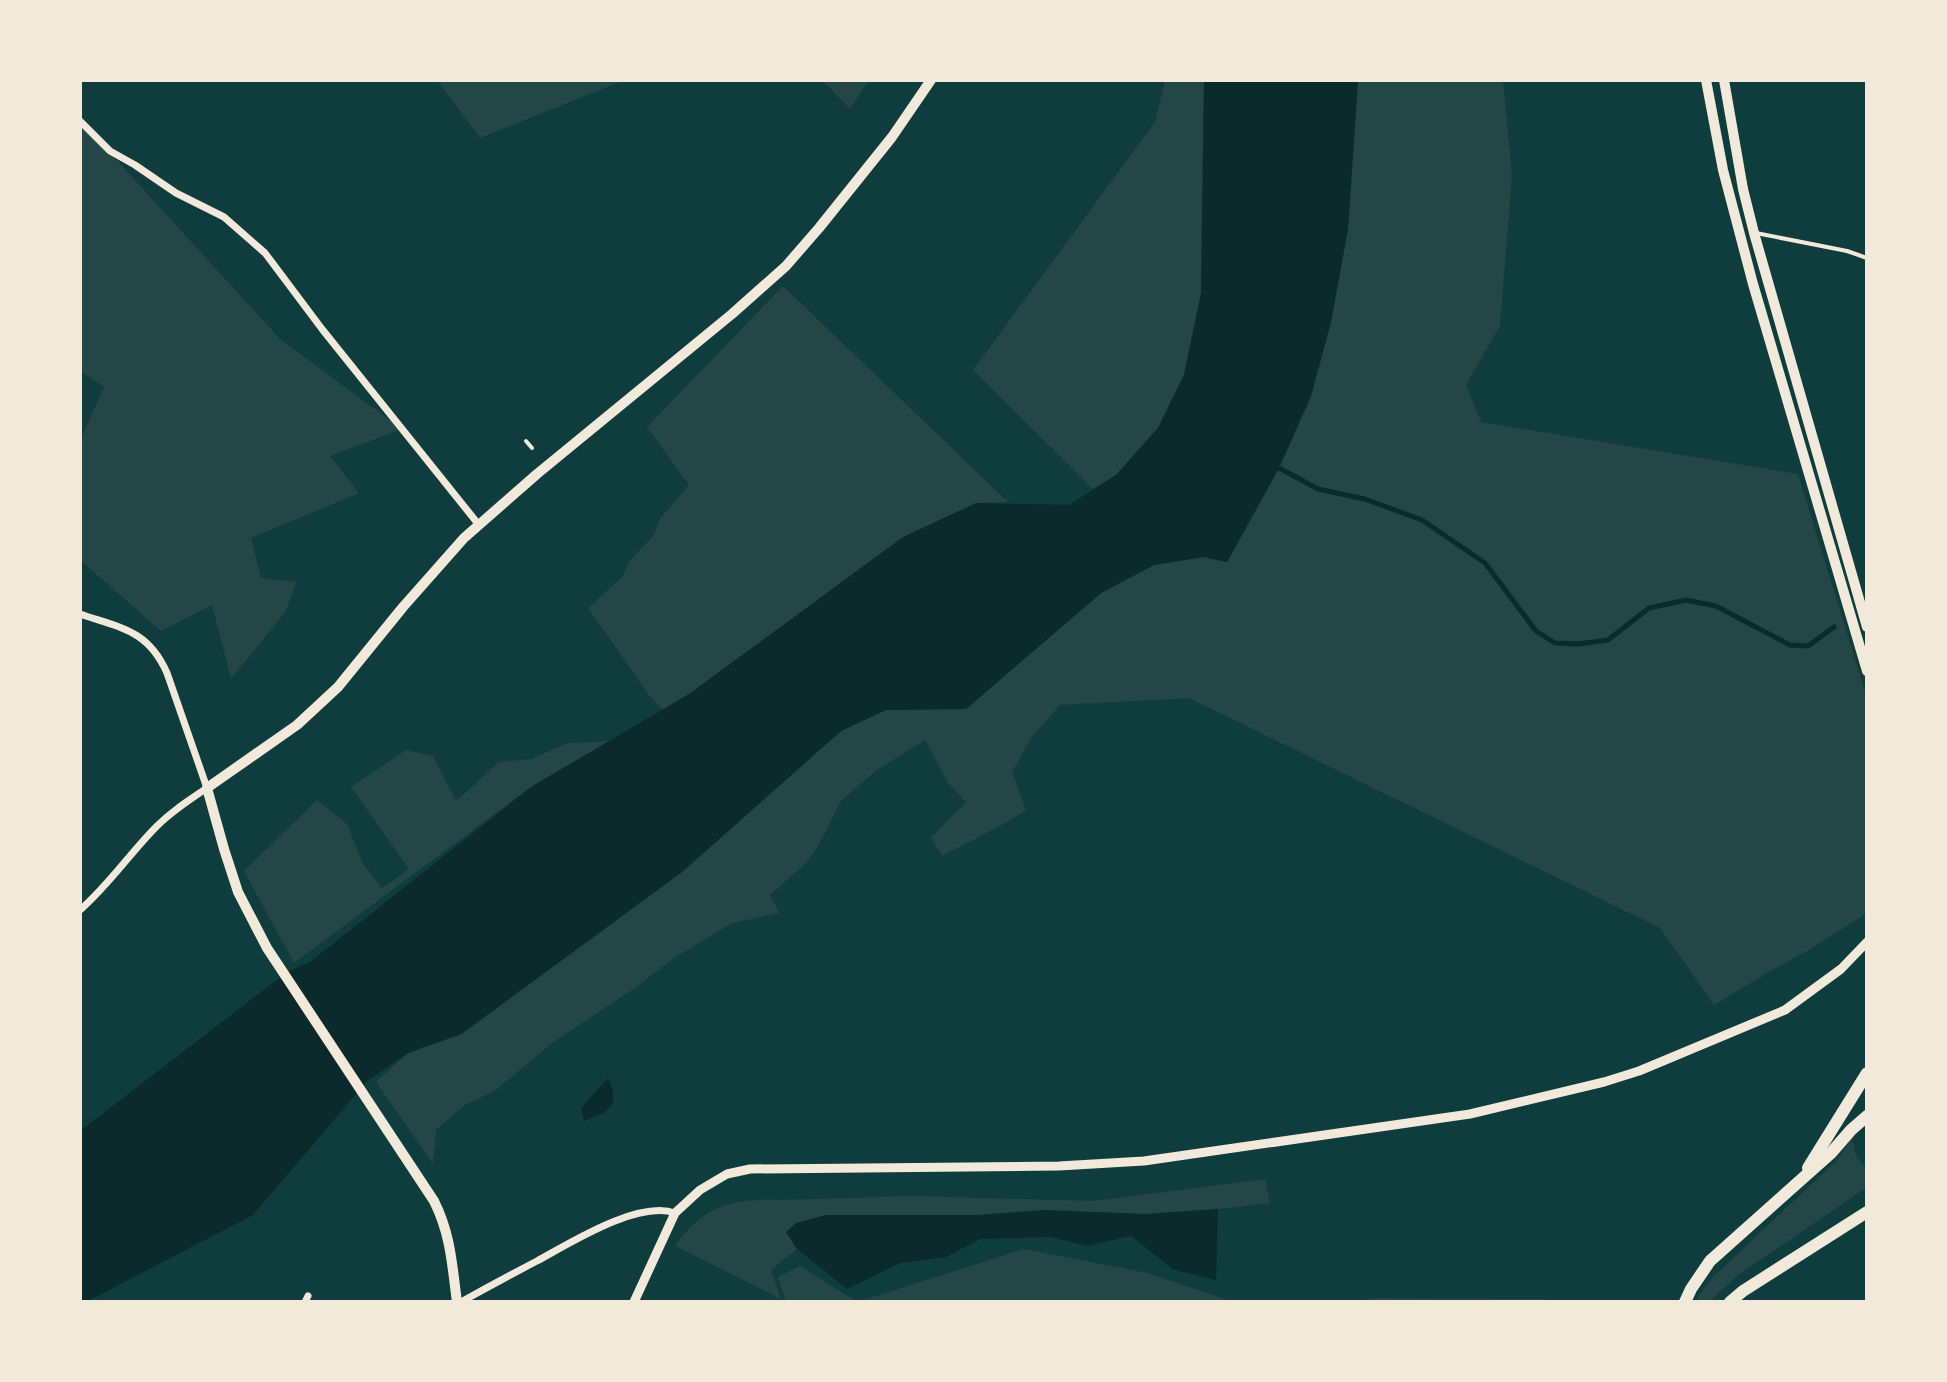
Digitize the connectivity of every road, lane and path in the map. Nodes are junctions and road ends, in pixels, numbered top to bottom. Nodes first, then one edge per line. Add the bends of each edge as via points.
1 (931, 80) edge
2 (1706, 80) edge
3 (1724, 80) edge
4 (80, 121) edge
5 (1754, 233) junction
6 (1867, 258) edge
7 (526, 441) dead end
8 (532, 448) dead end
9 (479, 525) junction
10 (80, 614) edge
11 (1867, 627) edge
12 (1867, 671) edge
13 (207, 788) junction
14 (80, 910) edge
15 (1867, 942) edge
16 (1867, 1073) edge
17 (1867, 1116) edge
18 (1797, 1184) junction
19 (1867, 1212) edge
20 (675, 1213) junction
21 (459, 1302) edge
22 (634, 1302) edge
23 (1685, 1302) edge
24 (1730, 1302) edge

1 - 9 main road via 892,137 786,266
2 - 12 main road via 1753,284
3 - 5 main road
4 - 9 street via 110,151 224,217 265,253
5 - 6 lane
5 - 11 main road
7 - 8 lane
9 - 13 main road via 338,687 297,725
10 - 13 street via 129,630 160,657
13 - 14 street via 154,828
13 - 21 main road via 238,892 267,948 442,1217
15 - 20 street via 1841,969 1785,1010 1639,1071 1470,1114 1144,1161 750,1169 727,1174
16 - 18 main road
17 - 18 main road
18 - 23 main road via 1710,1261
19 - 24 main road
20 - 21 street via 633,1215 603,1226
20 - 22 street

